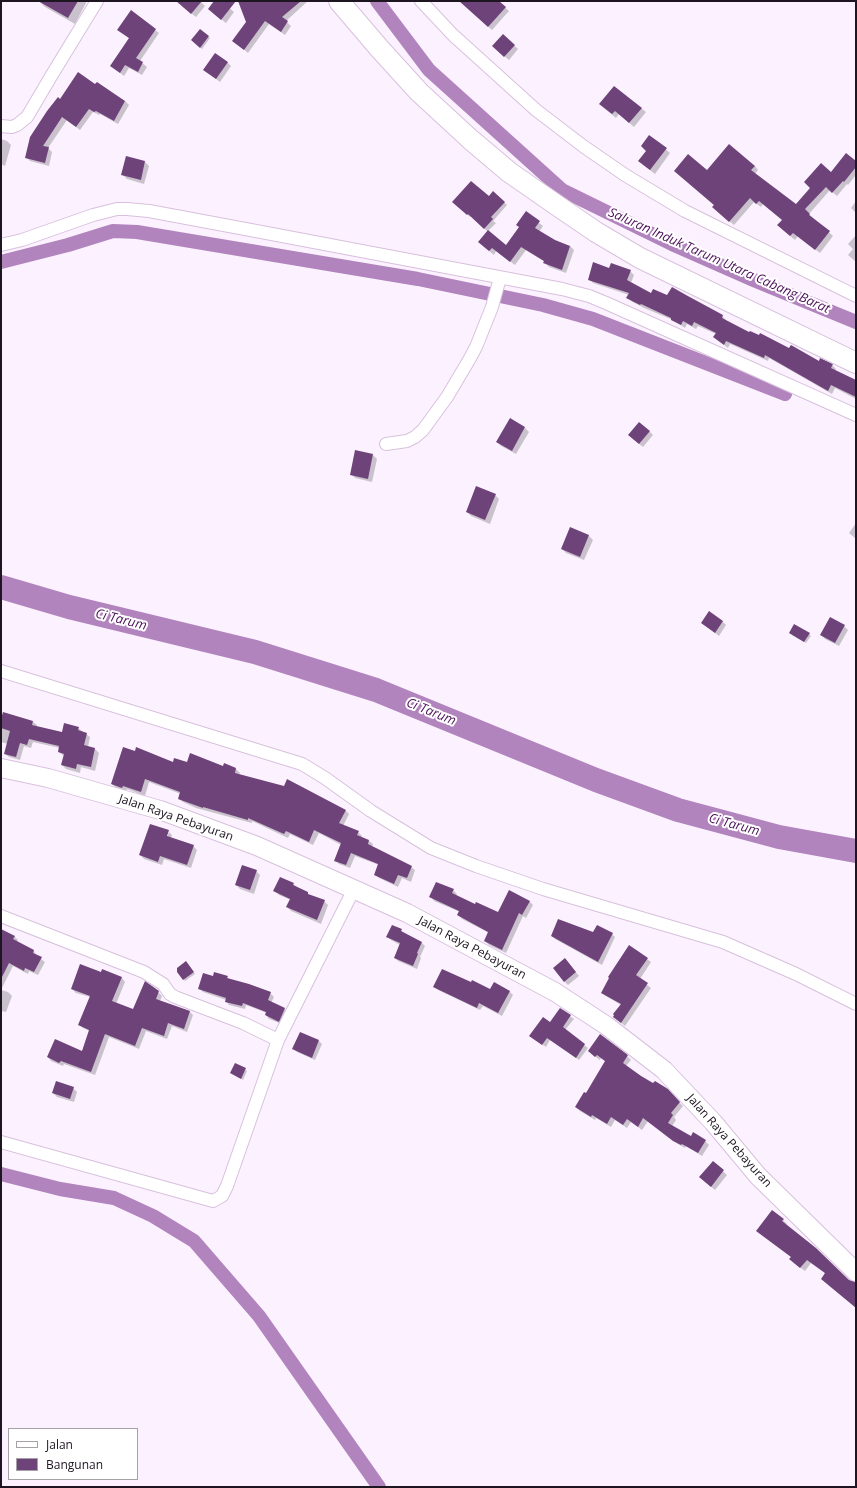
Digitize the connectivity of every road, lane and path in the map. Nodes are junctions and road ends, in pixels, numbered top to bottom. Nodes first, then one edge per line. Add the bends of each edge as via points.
1 (97, 1) edge
2 (339, 1) edge
3 (421, 1) edge
4 (1, 126) edge
5 (1, 245) edge
6 (500, 278) junction
7 (856, 296) edge
8 (856, 363) edge
9 (856, 415) edge
10 (386, 444) dead end
11 (1, 671) edge
12 (1, 768) edge
13 (354, 889) junction
14 (1, 916) edge
15 (856, 1004) edge
16 (278, 1040) junction
17 (1, 1142) edge
18 (856, 1272) edge

1 - 4 street via 27,117 12,127
2 - 8 main road via 419,92 509,172 554,204 640,258
3 - 7 street via 453,36 536,110 625,175 685,211
5 - 6 street via 93,215 127,209 150,211
6 - 9 street via 589,296
6 - 10 street via 492,307 469,360 431,420 415,437 407,441
11 - 15 street via 302,764 431,848 543,889 723,942
12 - 13 main road, Jalan Raya Pebayuran via 48,778 160,810 257,846
13 - 16 street
13 - 18 main road, Jalan Raya Pebayuran via 407,913 555,992 637,1048 693,1099 758,1176
14 - 16 street via 144,972 163,984 175,997 243,1023
16 - 17 street via 227,1186 222,1196 213,1201

